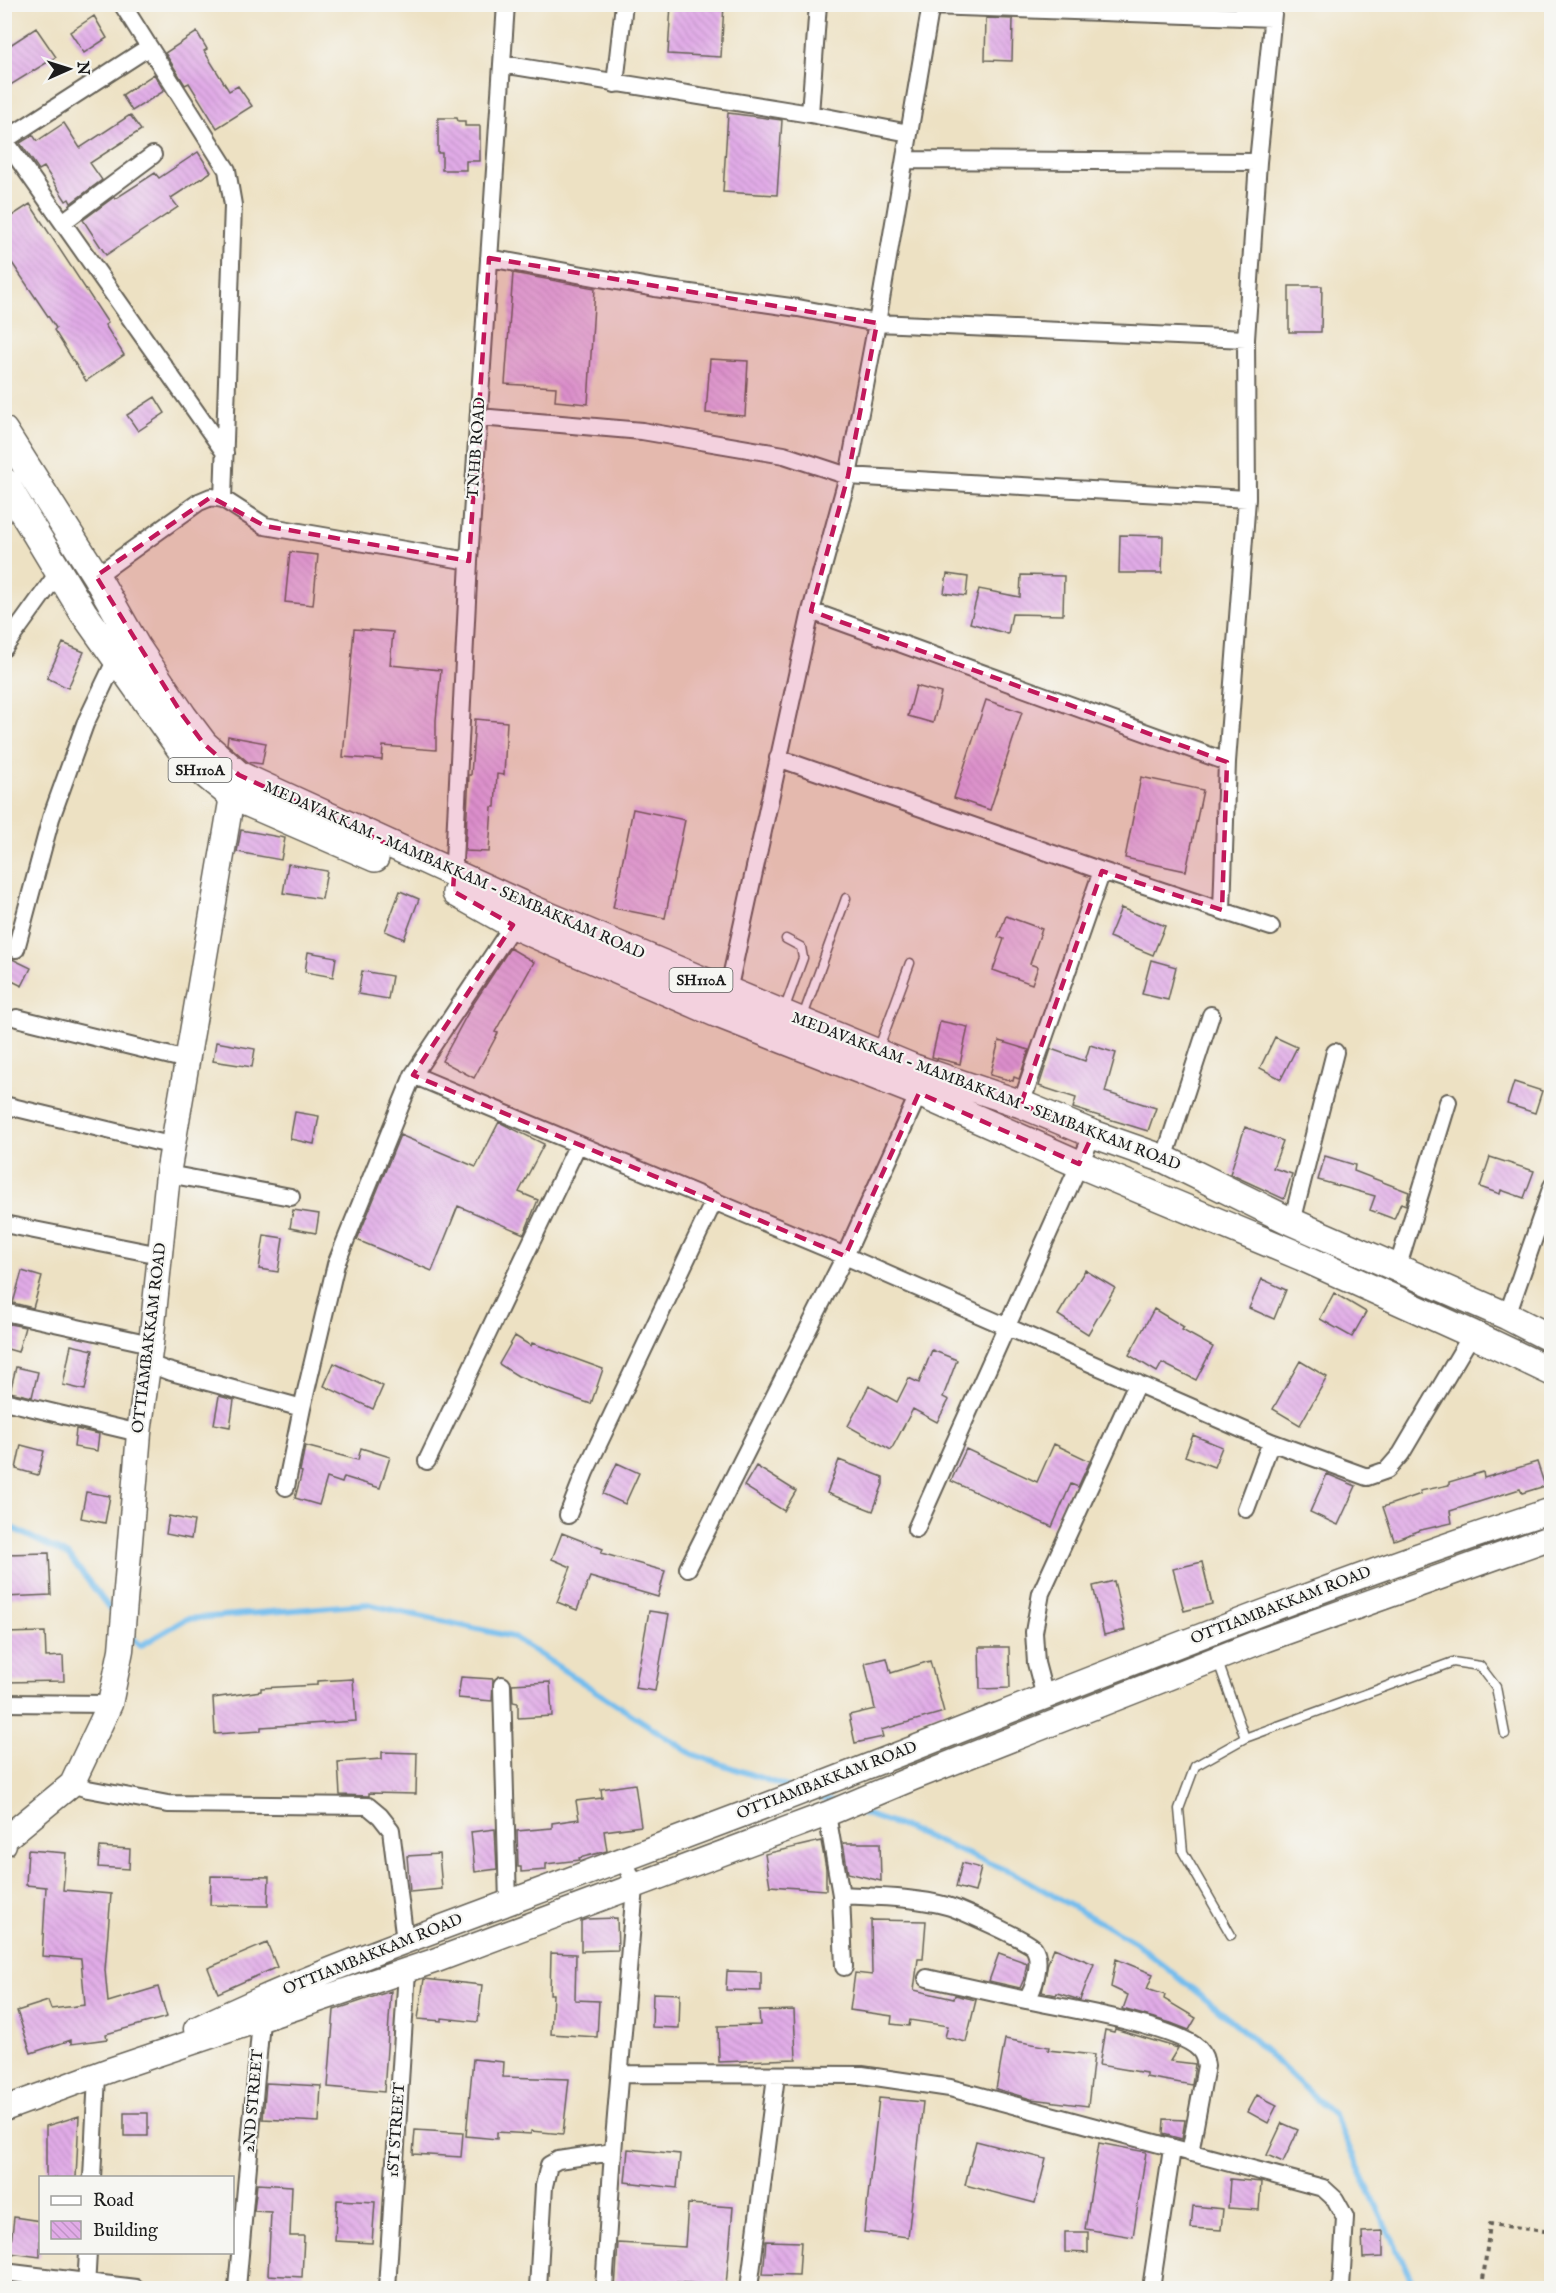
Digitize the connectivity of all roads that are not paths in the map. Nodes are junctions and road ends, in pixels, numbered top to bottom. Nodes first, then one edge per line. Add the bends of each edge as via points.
1 (122, 4) edge
2 (506, 4) edge
3 (624, 4) edge
4 (818, 4) edge
5 (931, 5) edge
6 (1273, 11) edge
7 (149, 47) junction
8 (502, 64) junction
9 (615, 84) junction
10 (810, 114) junction
11 (909, 132) junction
12 (5, 140) edge
13 (153, 155) dead end
14 (905, 160) junction
15 (1258, 162) junction
16 (63, 222) junction
17 (489, 258) junction
18 (877, 323) junction
19 (1246, 339) junction
20 (479, 417) junction
21 (4, 431) edge
22 (225, 453) junction
23 (848, 476) junction
24 (4, 481) edge
25 (1247, 499) junction
26 (223, 500) junction
27 (469, 561) junction
28 (58, 573) junction
29 (96, 576) junction
30 (811, 611) junction
31 (4, 648) edge
32 (116, 659) junction
33 (778, 758) junction
34 (1227, 762) junction
35 (232, 796) junction
36 (1102, 871) junction
37 (453, 883) junction
38 (846, 898) dead end
39 (1222, 910) junction
40 (513, 925) junction
41 (1271, 927) dead end
42 (786, 939) dead end
43 (16, 949) dead end
44 (910, 963) dead end
45 (728, 991) junction
46 (1210, 1016) dead end
47 (792, 1017) junction
48 (17, 1018) dead end
49 (1335, 1052) dead end
50 (877, 1053) junction
51 (187, 1060) junction
52 (413, 1075) junction
53 (920, 1093) junction
54 (1448, 1102) dead end
55 (1021, 1104) junction
56 (4, 1105) edge
57 (1093, 1134) junction
58 (578, 1144) junction
59 (174, 1146) junction
60 (1164, 1159) junction
61 (1079, 1164) junction
62 (168, 1174) junction
63 (1551, 1186) edge
64 (291, 1197) dead end
65 (714, 1201) junction
66 (1292, 1222) junction
67 (4, 1224) edge
68 (160, 1255) junction
69 (845, 1256) junction
70 (1397, 1269) junction
71 (4, 1312) edge
72 (1507, 1316) junction
73 (1006, 1325) junction
74 (1472, 1334) junction
75 (1551, 1339) edge
76 (148, 1353) junction
77 (1551, 1372) edge
78 (1137, 1383) junction
79 (4, 1401) edge
80 (302, 1408) junction
81 (139, 1433) junction
82 (1270, 1442) junction
83 (427, 1461) dead end
84 (286, 1487) dead end
85 (1246, 1509) dead end
86 (1551, 1510) edge
87 (568, 1515) dead end
88 (916, 1529) dead end
89 (1551, 1538) edge
90 (688, 1569) dead end
91 (1217, 1659) junction
92 (502, 1685) dead end
93 (1045, 1697) junction
94 (4, 1703) edge
95 (110, 1704) junction
96 (1505, 1734) dead end
97 (1245, 1738) junction
98 (72, 1784) junction
99 (830, 1813) junction
100 (4, 1844) edge
101 (624, 1859) junction
102 (634, 1887) junction
103 (841, 1895) junction
104 (508, 1903) junction
105 (1231, 1935) dead end
106 (405, 1941) junction
107 (844, 1967) dead end
108 (407, 1971) junction
109 (927, 1978) dead end
110 (1026, 2000) junction
111 (261, 2021) junction
112 (104, 2073) junction
113 (620, 2074) junction
114 (776, 2076) junction
115 (4, 2109) edge
116 (1172, 2149) junction
117 (613, 2152) junction
118 (1190, 2153) junction
119 (92, 2176) edge
120 (88, 2254) edge
121 (4, 2272) edge
122 (87, 2286) edge
123 (136, 2289) edge
124 (237, 2289) edge
125 (387, 2289) edge
126 (538, 2289) edge
127 (604, 2289) edge
128 (749, 2289) edge
129 (1151, 2289) edge
130 (1341, 2289) edge

1 - 7 street
2 - 8 street, TNHB ROAD
3 - 9 street
4 - 10 street
5 - 6 street
5 - 11 street
6 - 15 street
7 - 12 street
7 - 22 street via 227,170 233,205
8 - 9 street
8 - 17 street, TNHB ROAD
9 - 10 street
10 - 11 street
11 - 14 street
12 - 16 street
13 - 16 street
14 - 15 street
14 - 18 street
15 - 19 street
16 - 22 street
17 - 18 street
17 - 20 street, TNHB ROAD
18 - 19 street
18 - 23 street
19 - 25 street
20 - 23 street via 642,431 784,454
20 - 27 street, TNHB ROAD
21 - 29 main road, MEDAVAKKAM - MAMBAKKAM - SEMBAKKAM ROAD / SH110A
22 - 26 street
23 - 25 street
23 - 30 street
24 - 28 main road, MEDAVAKKAM - MAMBAKKAM - SEMBAKKAM ROAD / SH110A
25 - 34 street
26 - 27 street via 265,526
26 - 29 street via 211,497 199,502
27 - 37 street, TNHB ROAD
28 - 31 street
28 - 32 main road, MEDAVAKKAM - MAMBAKKAM - SEMBAKKAM ROAD / SH110A
29 - 37 main road, MEDAVAKKAM - MAMBAKKAM - SEMBAKKAM ROAD / SH110A via 183,716 204,744 239,775
30 - 33 street
30 - 34 street
32 - 35 main road, MEDAVAKKAM - MAMBAKKAM - SEMBAKKAM ROAD / SH110A via 189,761
32 - 43 street via 85,724 51,818
33 - 36 street
33 - 45 street
34 - 39 street
35 - 37 main road, MEDAVAKKAM - MAMBAKKAM - SEMBAKKAM ROAD / SH110A
35 - 51 street, OTTIAMBAKKAM ROAD
36 - 39 street
36 - 55 street
37 - 40 main road, MEDAVAKKAM - MAMBAKKAM - SEMBAKKAM ROAD / SH110A
37 - 45 main road, MEDAVAKKAM - MAMBAKKAM - SEMBAKKAM ROAD / SH110A
38 - 47 lane
39 - 41 street
40 - 52 street
40 - 53 main road, MEDAVAKKAM - MAMBAKKAM - SEMBAKKAM ROAD / SH110A via 718,1014
42 - 47 lane via 801,947 803,958
44 - 50 lane
45 - 47 main road, MEDAVAKKAM - MAMBAKKAM - SEMBAKKAM ROAD / SH110A
46 - 60 street
47 - 50 main road, MEDAVAKKAM - MAMBAKKAM - SEMBAKKAM ROAD / SH110A
48 - 51 street
49 - 66 street
50 - 55 main road, MEDAVAKKAM - MAMBAKKAM - SEMBAKKAM ROAD / SH110A
51 - 59 street, OTTIAMBAKKAM ROAD
52 - 58 street
52 - 80 street via 336,1264
53 - 61 main road, MEDAVAKKAM - MAMBAKKAM - SEMBAKKAM ROAD / SH110A
53 - 69 street
54 - 70 street
55 - 57 main road, MEDAVAKKAM - MAMBAKKAM - SEMBAKKAM ROAD / SH110A
56 - 59 street
57 - 60 main road, MEDAVAKKAM - MAMBAKKAM - SEMBAKKAM ROAD / SH110A
57 - 61 street
58 - 65 street
58 - 83 street
59 - 62 street, OTTIAMBAKKAM ROAD
60 - 66 main road, MEDAVAKKAM - MAMBAKKAM - SEMBAKKAM ROAD / SH110A
61 - 73 street
61 - 74 main road, MEDAVAKKAM - MAMBAKKAM - SEMBAKKAM ROAD / SH110A via 1302,1257
62 - 64 street
62 - 68 street, OTTIAMBAKKAM ROAD
63 - 72 street
65 - 69 street
65 - 87 street
66 - 70 main road, MEDAVAKKAM - MAMBAKKAM - SEMBAKKAM ROAD / SH110A
67 - 68 street
68 - 76 street, OTTIAMBAKKAM ROAD
69 - 73 street
69 - 90 street
70 - 72 main road, MEDAVAKKAM - MAMBAKKAM - SEMBAKKAM ROAD / SH110A
71 - 76 street
72 - 75 main road, MEDAVAKKAM - MAMBAKKAM - SEMBAKKAM ROAD / SH110A
73 - 78 street
73 - 88 street
74 - 77 main road, MEDAVAKKAM - MAMBAKKAM - SEMBAKKAM ROAD / SH110A
74 - 82 street via 1401,1454 1387,1470 1367,1477
76 - 80 street via 168,1371
76 - 81 street, OTTIAMBAKKAM ROAD
78 - 82 street
78 - 93 street via 1041,1593 1034,1632 1036,1664
79 - 81 street
80 - 84 street
81 - 95 street, OTTIAMBAKKAM ROAD via 121,1650
82 - 85 street
86 - 93 street, OTTIAMBAKKAM ROAD via 1431,1549
89 - 91 street, OTTIAMBAKKAM ROAD
91 - 97 lane
91 - 99 street, OTTIAMBAKKAM ROAD
92 - 104 street
93 - 101 street, OTTIAMBAKKAM ROAD
94 - 95 street
95 - 98 street, OTTIAMBAKKAM ROAD
96 - 97 lane via 1496,1687 1480,1666 1453,1662
97 - 105 lane via 1195,1766 1179,1809 1183,1852
98 - 100 street, OTTIAMBAKKAM ROAD via 5,1839
98 - 106 street via 168,1804 368,1806 391,1830
99 - 102 street, OTTIAMBAKKAM ROAD
99 - 103 street
101 - 102 street
101 - 104 street, OTTIAMBAKKAM ROAD
102 - 108 street, OTTIAMBAKKAM ROAD
102 - 113 street
103 - 107 street
103 - 110 street via 947,1906 1033,1946 1038,1957 1031,1994
104 - 106 street, OTTIAMBAKKAM ROAD
106 - 112 street, OTTIAMBAKKAM ROAD via 222,2017
108 - 111 street, OTTIAMBAKKAM ROAD
108 - 125 street, 1ST STREET
109 - 110 street
110 - 118 street via 1122,2020 1170,2034 1198,2048 1206,2066
111 - 112 street, OTTIAMBAKKAM ROAD
111 - 124 street, 2ND STREET
112 - 115 street, OTTIAMBAKKAM ROAD
112 - 119 street
113 - 114 street
113 - 117 street
114 - 116 street via 862,2075 951,2088
114 - 128 street
116 - 118 street
116 - 129 street
117 - 126 street via 558,2160 549,2165 544,2186
117 - 127 street
118 - 130 street via 1323,2188 1345,2217
120 - 122 street
121 - 122 street
122 - 123 street

